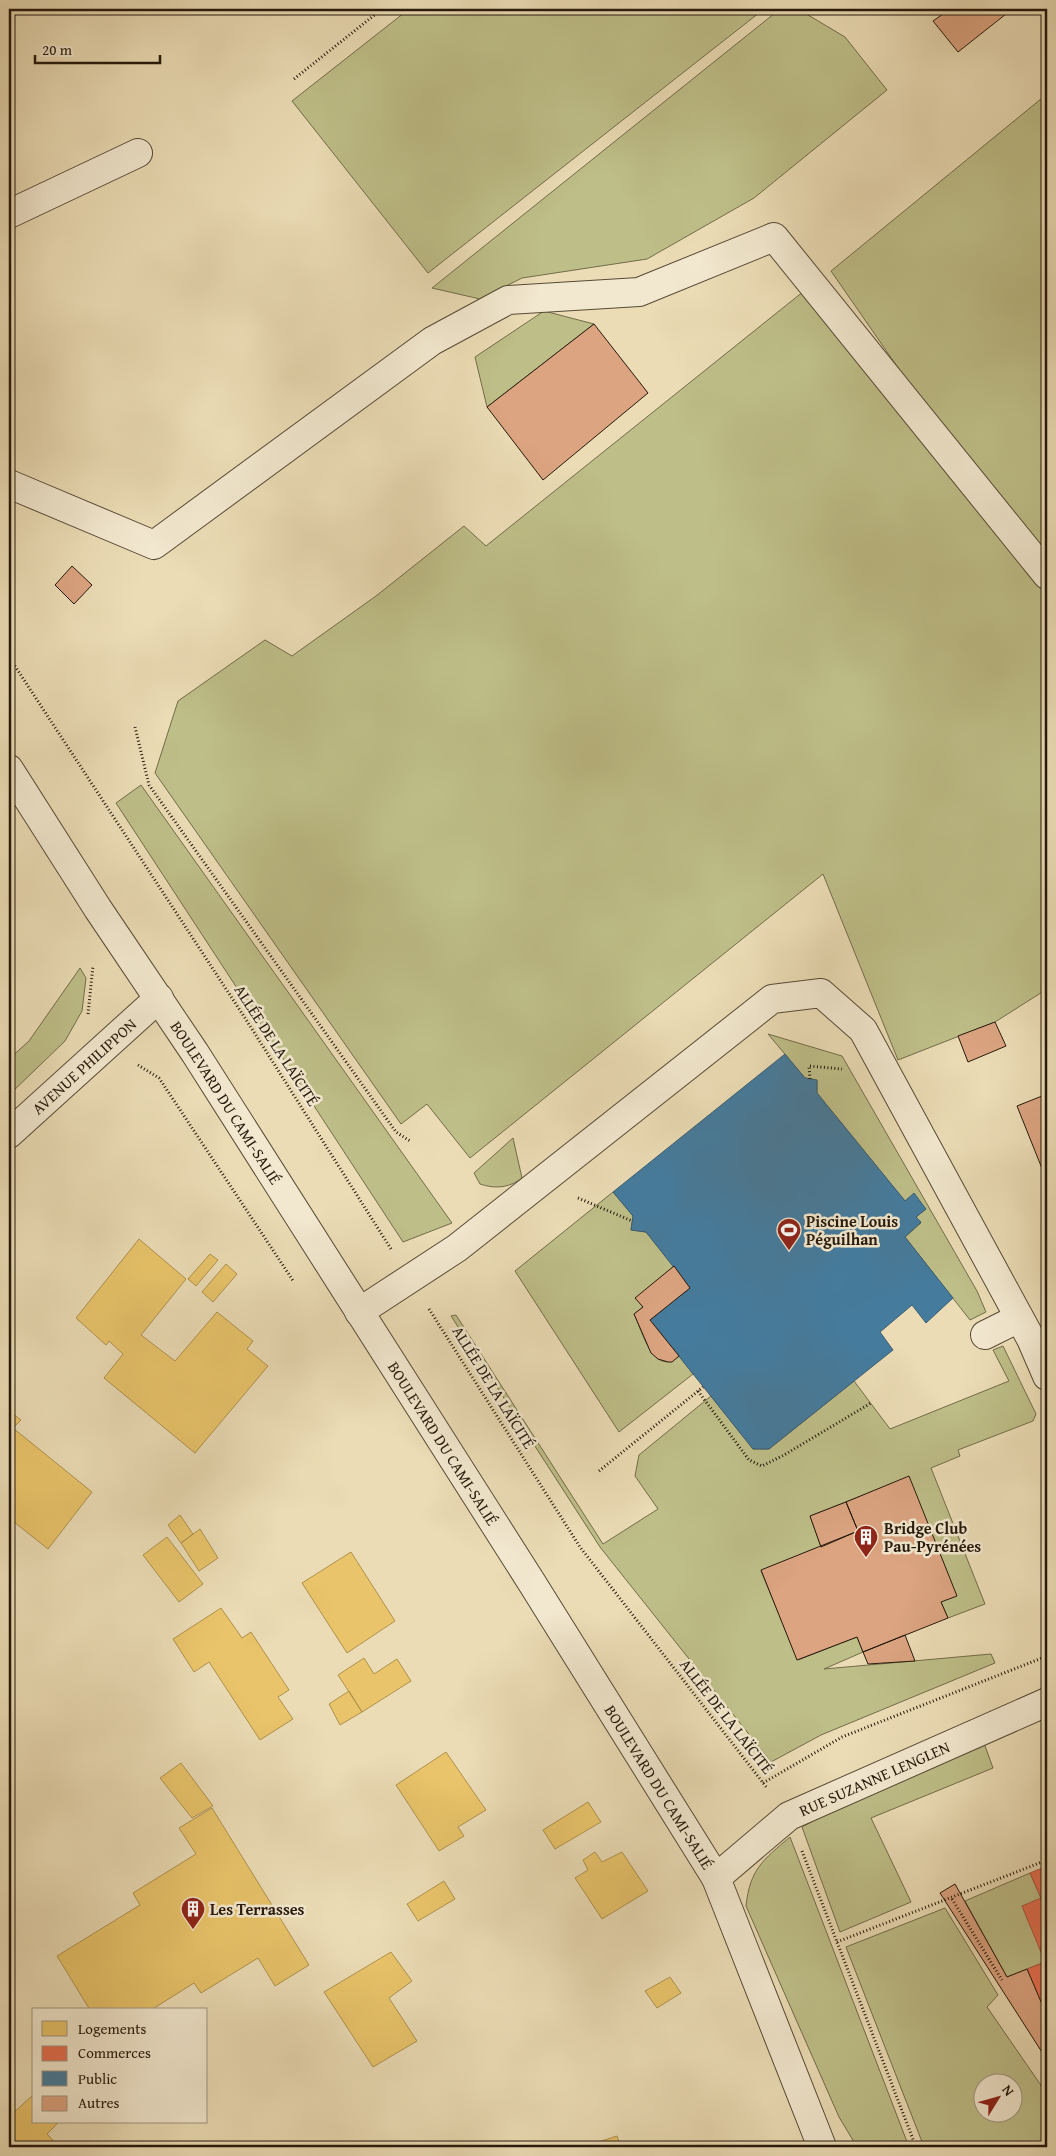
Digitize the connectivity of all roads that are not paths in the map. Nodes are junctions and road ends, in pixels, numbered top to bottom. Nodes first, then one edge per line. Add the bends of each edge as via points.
1 (138, 153) dead end
2 (9, 214) edge
3 (9, 484) edge
4 (1047, 575) edge
5 (9, 769) edge
6 (159, 998) junction
7 (9, 1134) edge
8 (359, 1312) junction
9 (1032, 1329) edge
10 (985, 1335) dead end
11 (1047, 1376) edge
12 (1047, 1702) edge
13 (716, 1878) junction
14 (822, 2147) edge

1 - 2 street
3 - 4 street via 154,545 432,341 508,300 639,292 774,238
5 - 6 street, BOULEVARD DU CAMI-SALIÉ
6 - 7 street, AVENUE PHILIPPON
6 - 8 street, BOULEVARD DU CAMI-SALIÉ
8 - 9 street via 457,1248 772,1000 821,993 863,1030
8 - 13 street, BOULEVARD DU CAMI-SALIÉ
9 - 10 street
9 - 11 street
12 - 13 street, RUE SUZANNE LENGLEN via 789,1816
13 - 14 street, BOULEVARD DU CAMI-SALIÉ

